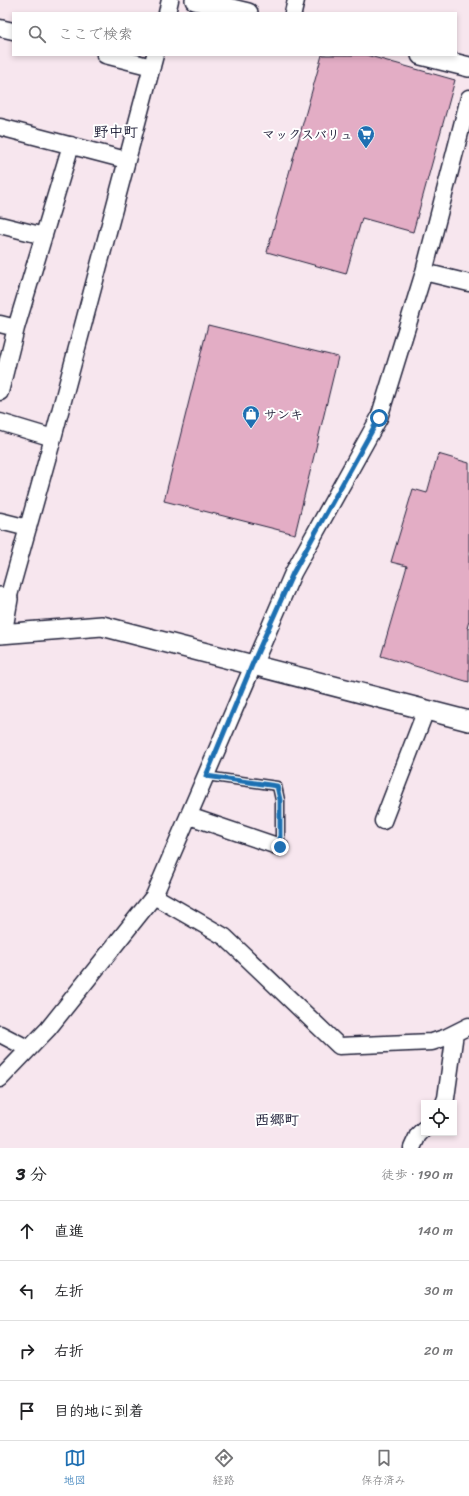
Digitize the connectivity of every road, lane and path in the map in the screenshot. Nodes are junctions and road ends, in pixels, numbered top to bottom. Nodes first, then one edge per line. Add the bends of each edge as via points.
1 (170, 0) edge
2 (195, 0) edge
3 (296, 0) edge
4 (167, 12) edge
5 (244, 12) edge
6 (293, 12) edge
7 (0, 28) edge
8 (12, 31) edge
9 (113, 56) edge
10 (425, 56) edge
11 (153, 61) edge
12 (469, 67) edge
13 (469, 98) edge
14 (0, 127) edge
15 (71, 145) junction
16 (126, 160) junction
17 (0, 225) edge
18 (44, 236) junction
19 (424, 272) junction
20 (469, 283) edge
21 (0, 324) edge
22 (16, 328) junction
23 (0, 392) edge
24 (0, 422) edge
25 (53, 438) junction
26 (0, 521) edge
27 (28, 528) junction
28 (4, 598) edge
29 (1, 634) edge
30 (252, 665) junction
31 (426, 710) junction
32 (469, 721) edge
33 (206, 776) junction
34 (189, 816) junction
35 (383, 821) dead end
36 (280, 847) joint
37 (154, 896) junction
38 (462, 1029) edge
39 (0, 1034) edge
40 (29, 1049) junction
41 (0, 1079) edge
42 (445, 1100) edge
43 (421, 1132) edge
44 (412, 1148) edge

1 - 4 street
2 - 5 street
3 - 6 street
7 - 8 street
9 - 11 street
10 - 12 street
11 - 16 street
13 - 19 street
14 - 15 street
15 - 16 street
15 - 18 street
16 - 25 street
17 - 18 street
18 - 22 street
19 - 20 street
19 - 30 street via 379,418 293,573
21 - 22 street
22 - 23 street
24 - 25 street
25 - 27 street
26 - 27 street
27 - 28 street
28 - 29 street
29 - 30 street via 102,626
30 - 31 street
30 - 33 street
31 - 32 street
31 - 35 street
33 - 34 street
33 - 36 lane via 277,786 280,800
34 - 36 street
34 - 37 street
37 - 38 street via 225,937 339,1046 432,1042
37 - 40 street via 48,1029
38 - 42 street
39 - 40 street
40 - 41 street
43 - 44 street

